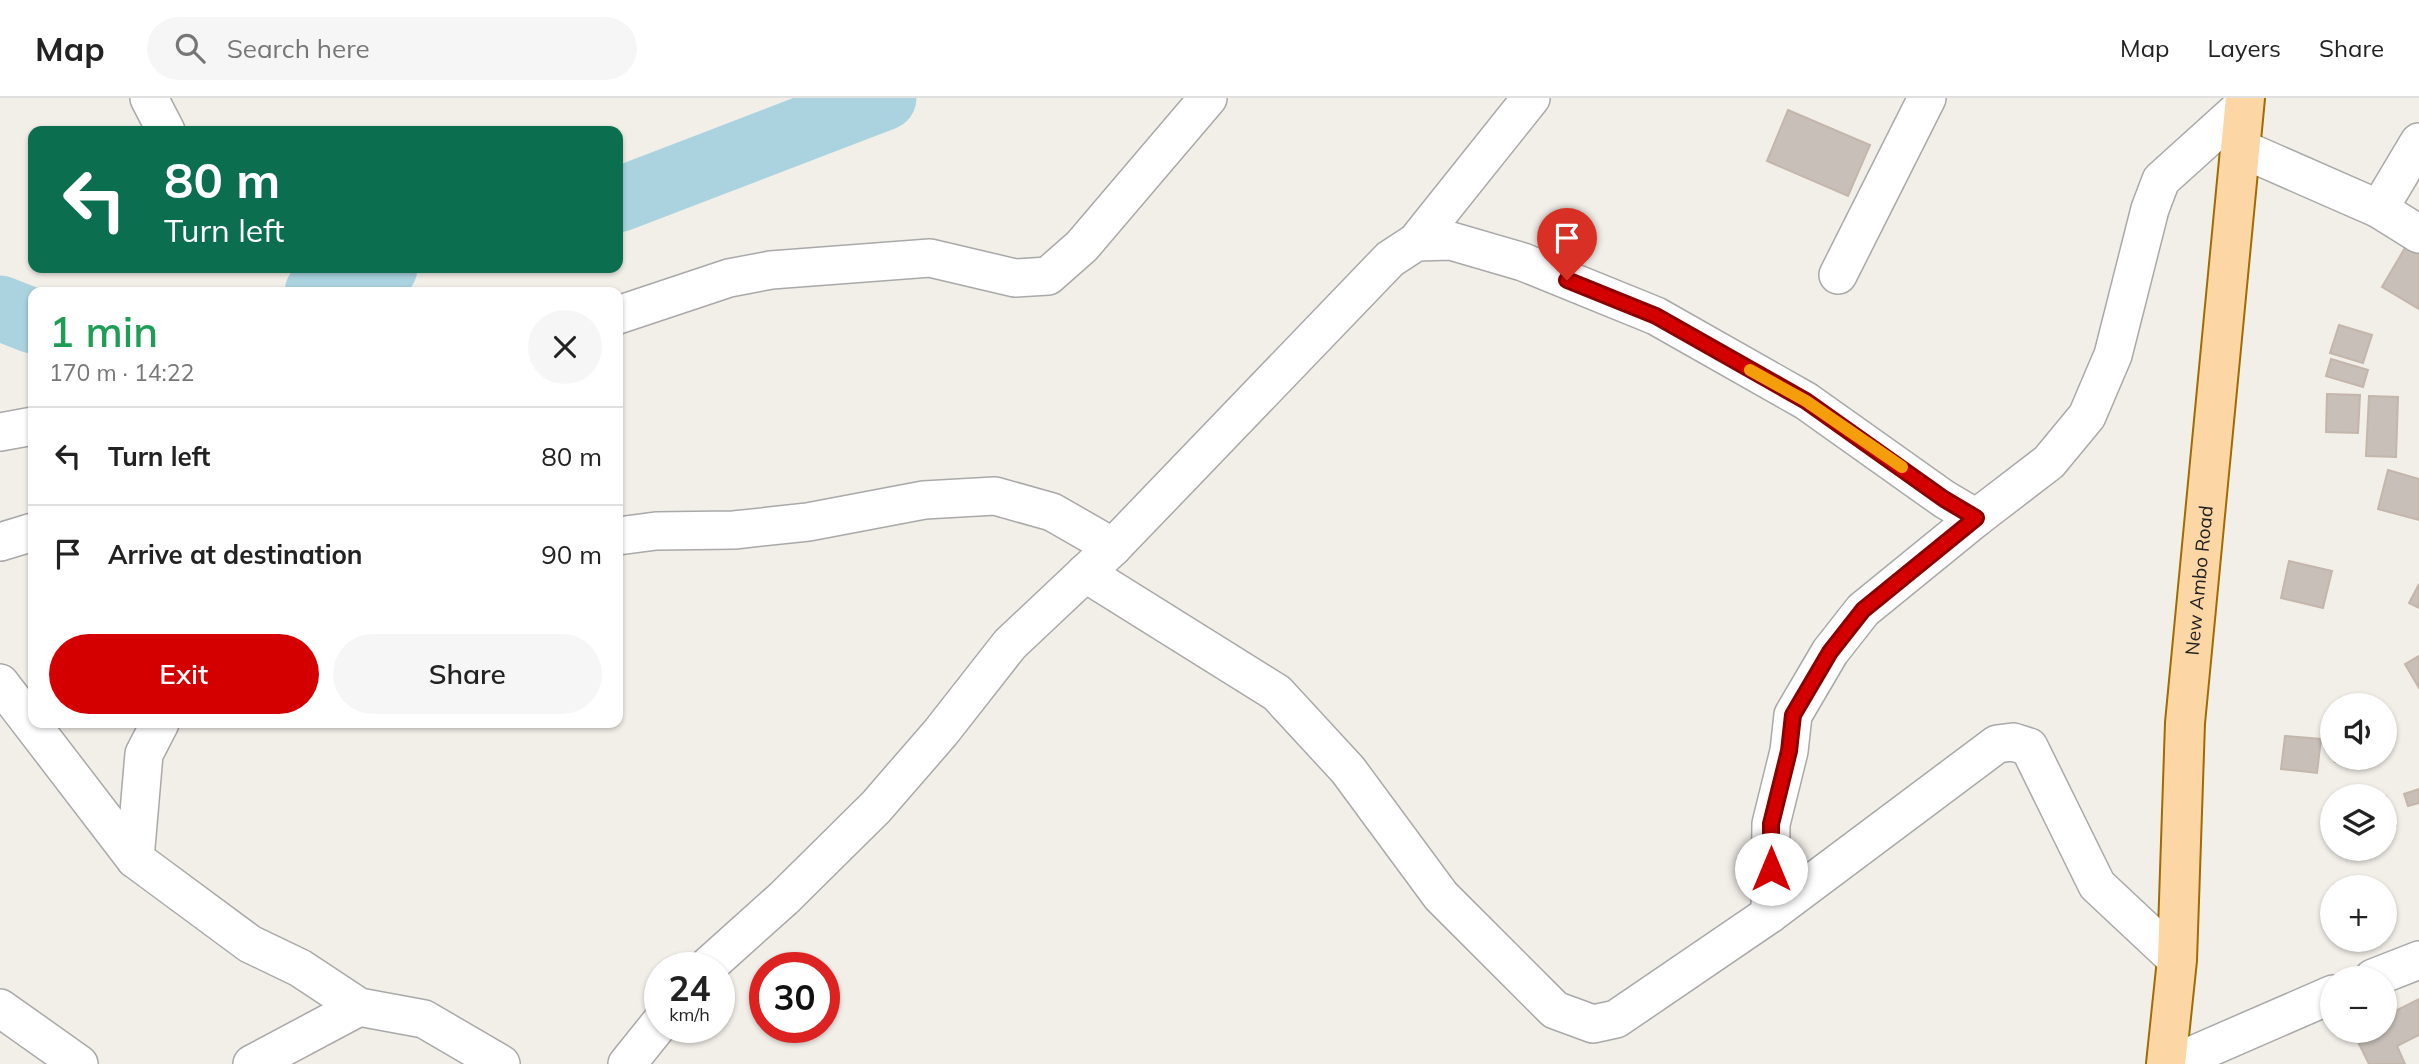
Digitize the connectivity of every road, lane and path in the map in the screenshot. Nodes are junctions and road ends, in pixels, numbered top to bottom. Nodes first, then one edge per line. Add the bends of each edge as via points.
1 (149, 98) edge
2 (1208, 98) edge
3 (1531, 98) edge
4 (1927, 98) edge
5 (2244, 101) edge
6 (163, 126) edge
7 (2419, 142) edge
8 (2240, 148) junction
9 (2379, 209) junction
10 (2419, 234) edge
11 (1416, 242) junction
12 (1838, 275) dead end
13 (623, 313) edge
14 (28, 427) edge
15 (0, 432) edge
16 (1976, 518) junction
17 (28, 534) edge
18 (623, 535) edge
19 (0, 542) edge
20 (1113, 547) junction
21 (1085, 573) junction
22 (0, 683) edge
23 (28, 720) edge
24 (35, 728) edge
25 (157, 728) edge
26 (135, 859) junction
27 (1770, 914) junction
28 (724, 952) edge
29 (2177, 960) junction
30 (2419, 960) edge
31 (2397, 969) edge
32 (2320, 1000) edge
33 (359, 1007) junction
34 (0, 1008) edge
35 (644, 1043) edge
36 (79, 1064) edge
37 (252, 1064) edge
38 (501, 1064) edge
39 (627, 1064) edge
40 (2166, 1064) edge
41 (2172, 1064) edge

1 - 6 street
2 - 13 street via 1082,246 1048,276 1015,278 930,258 771,271 729,278
3 - 11 street
4 - 12 street
5 - 8 main road, New Ambo Road
5 - 16 street via 2161,180 2113,355 2087,416 2049,462
7 - 9 street
8 - 9 street
8 - 29 main road, New Ambo Road via 2185,723
9 - 10 street
11 - 16 street via 1451,241 1523,262 1656,316 1806,401
11 - 20 street via 1390,259
14 - 15 street
16 - 27 street via 1863,610 1830,652 1793,715 1771,824
17 - 19 street
18 - 20 street via 747,529 925,500 995,496 1052,512
20 - 21 street
21 - 27 street via 1277,693 1349,770 1441,896 1555,1010 1593,1024 1615,1019
21 - 28 street via 1010,644 876,807
22 - 23 street
24 - 26 street
25 - 26 street via 144,754
26 - 33 street via 250,944 300,968
27 - 29 street via 1997,744 2013,742 2029,747 2097,885
29 - 40 main road, New Ambo Road
30 - 31 street
32 - 41 street
33 - 37 street
33 - 38 street via 424,1019
34 - 36 street
35 - 39 street

